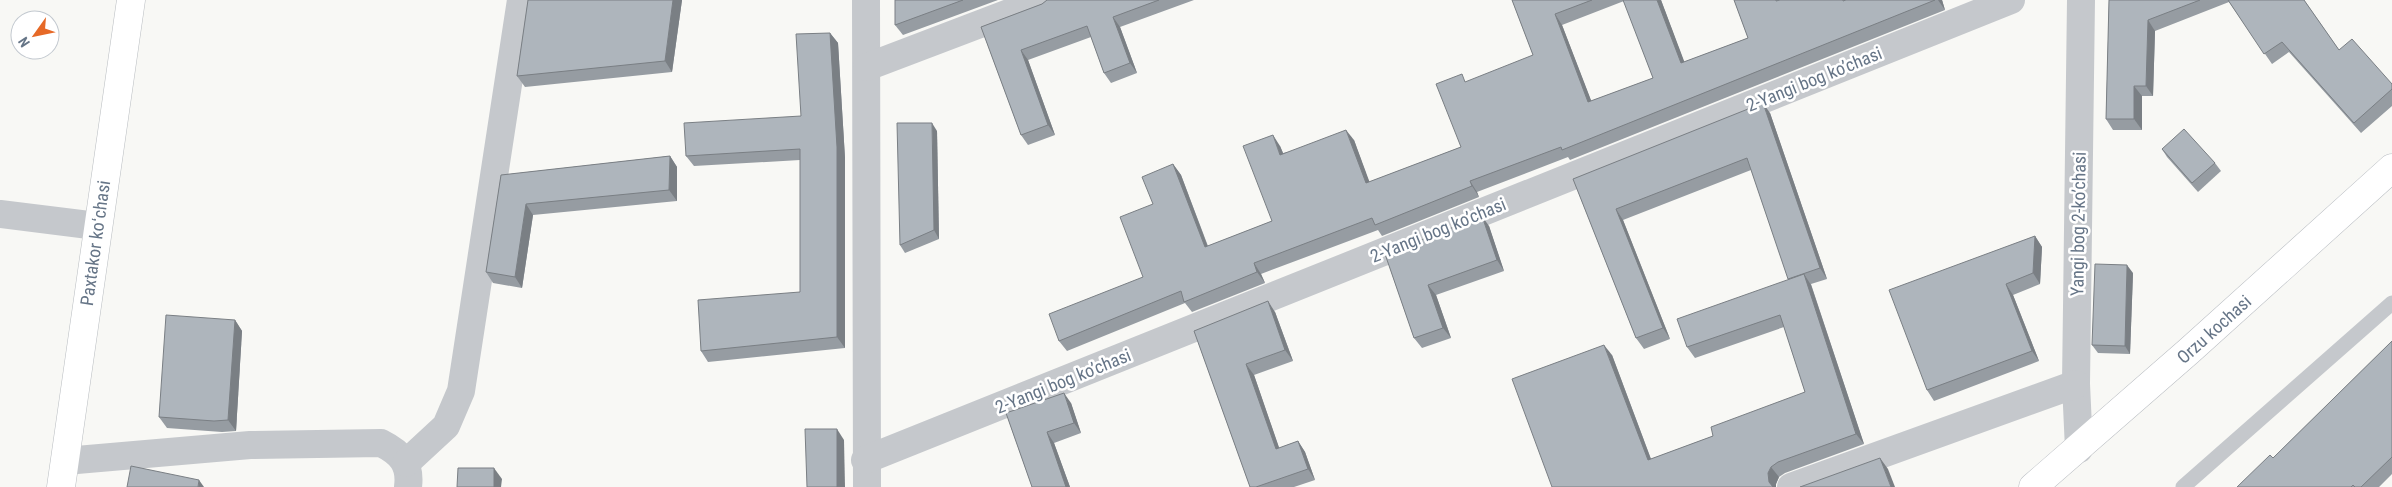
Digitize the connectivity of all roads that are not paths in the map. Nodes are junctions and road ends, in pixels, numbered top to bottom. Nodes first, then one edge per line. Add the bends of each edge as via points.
1 (131, 0) edge
2 (521, 0) edge
3 (866, 0) edge
4 (1043, 0) edge
5 (2011, 0) edge
6 (2081, 0) edge
7 (867, 67) junction
8 (2392, 168) edge
9 (0, 214) edge
10 (97, 226) junction
11 (2392, 303) edge
12 (2076, 384) junction
13 (2079, 449) junction
14 (866, 460) junction
15 (63, 474) edge
16 (407, 475) edge
17 (867, 487) edge
18 (1791, 487) edge
19 (2033, 487) edge
20 (2183, 487) edge

1 - 10 main road, Paxtakor koʻchasi
2 - 16 street via 461,391 446,426
3 - 7 street
4 - 7 street
5 - 14 street, 2-Yangi bog koʼchasi
6 - 12 street, Yangi bog 2-koʼchasi
7 - 14 street
8 - 13 main road, Orzu kochasi
9 - 10 street
10 - 15 main road, Paxtakor koʻchasi
11 - 20 lane
12 - 13 street, Yangi bog 2-koʼchasi
12 - 18 street
13 - 19 main road, Orzu kochasi
14 - 17 street
15 - 16 street via 250,446 381,443 397,451

